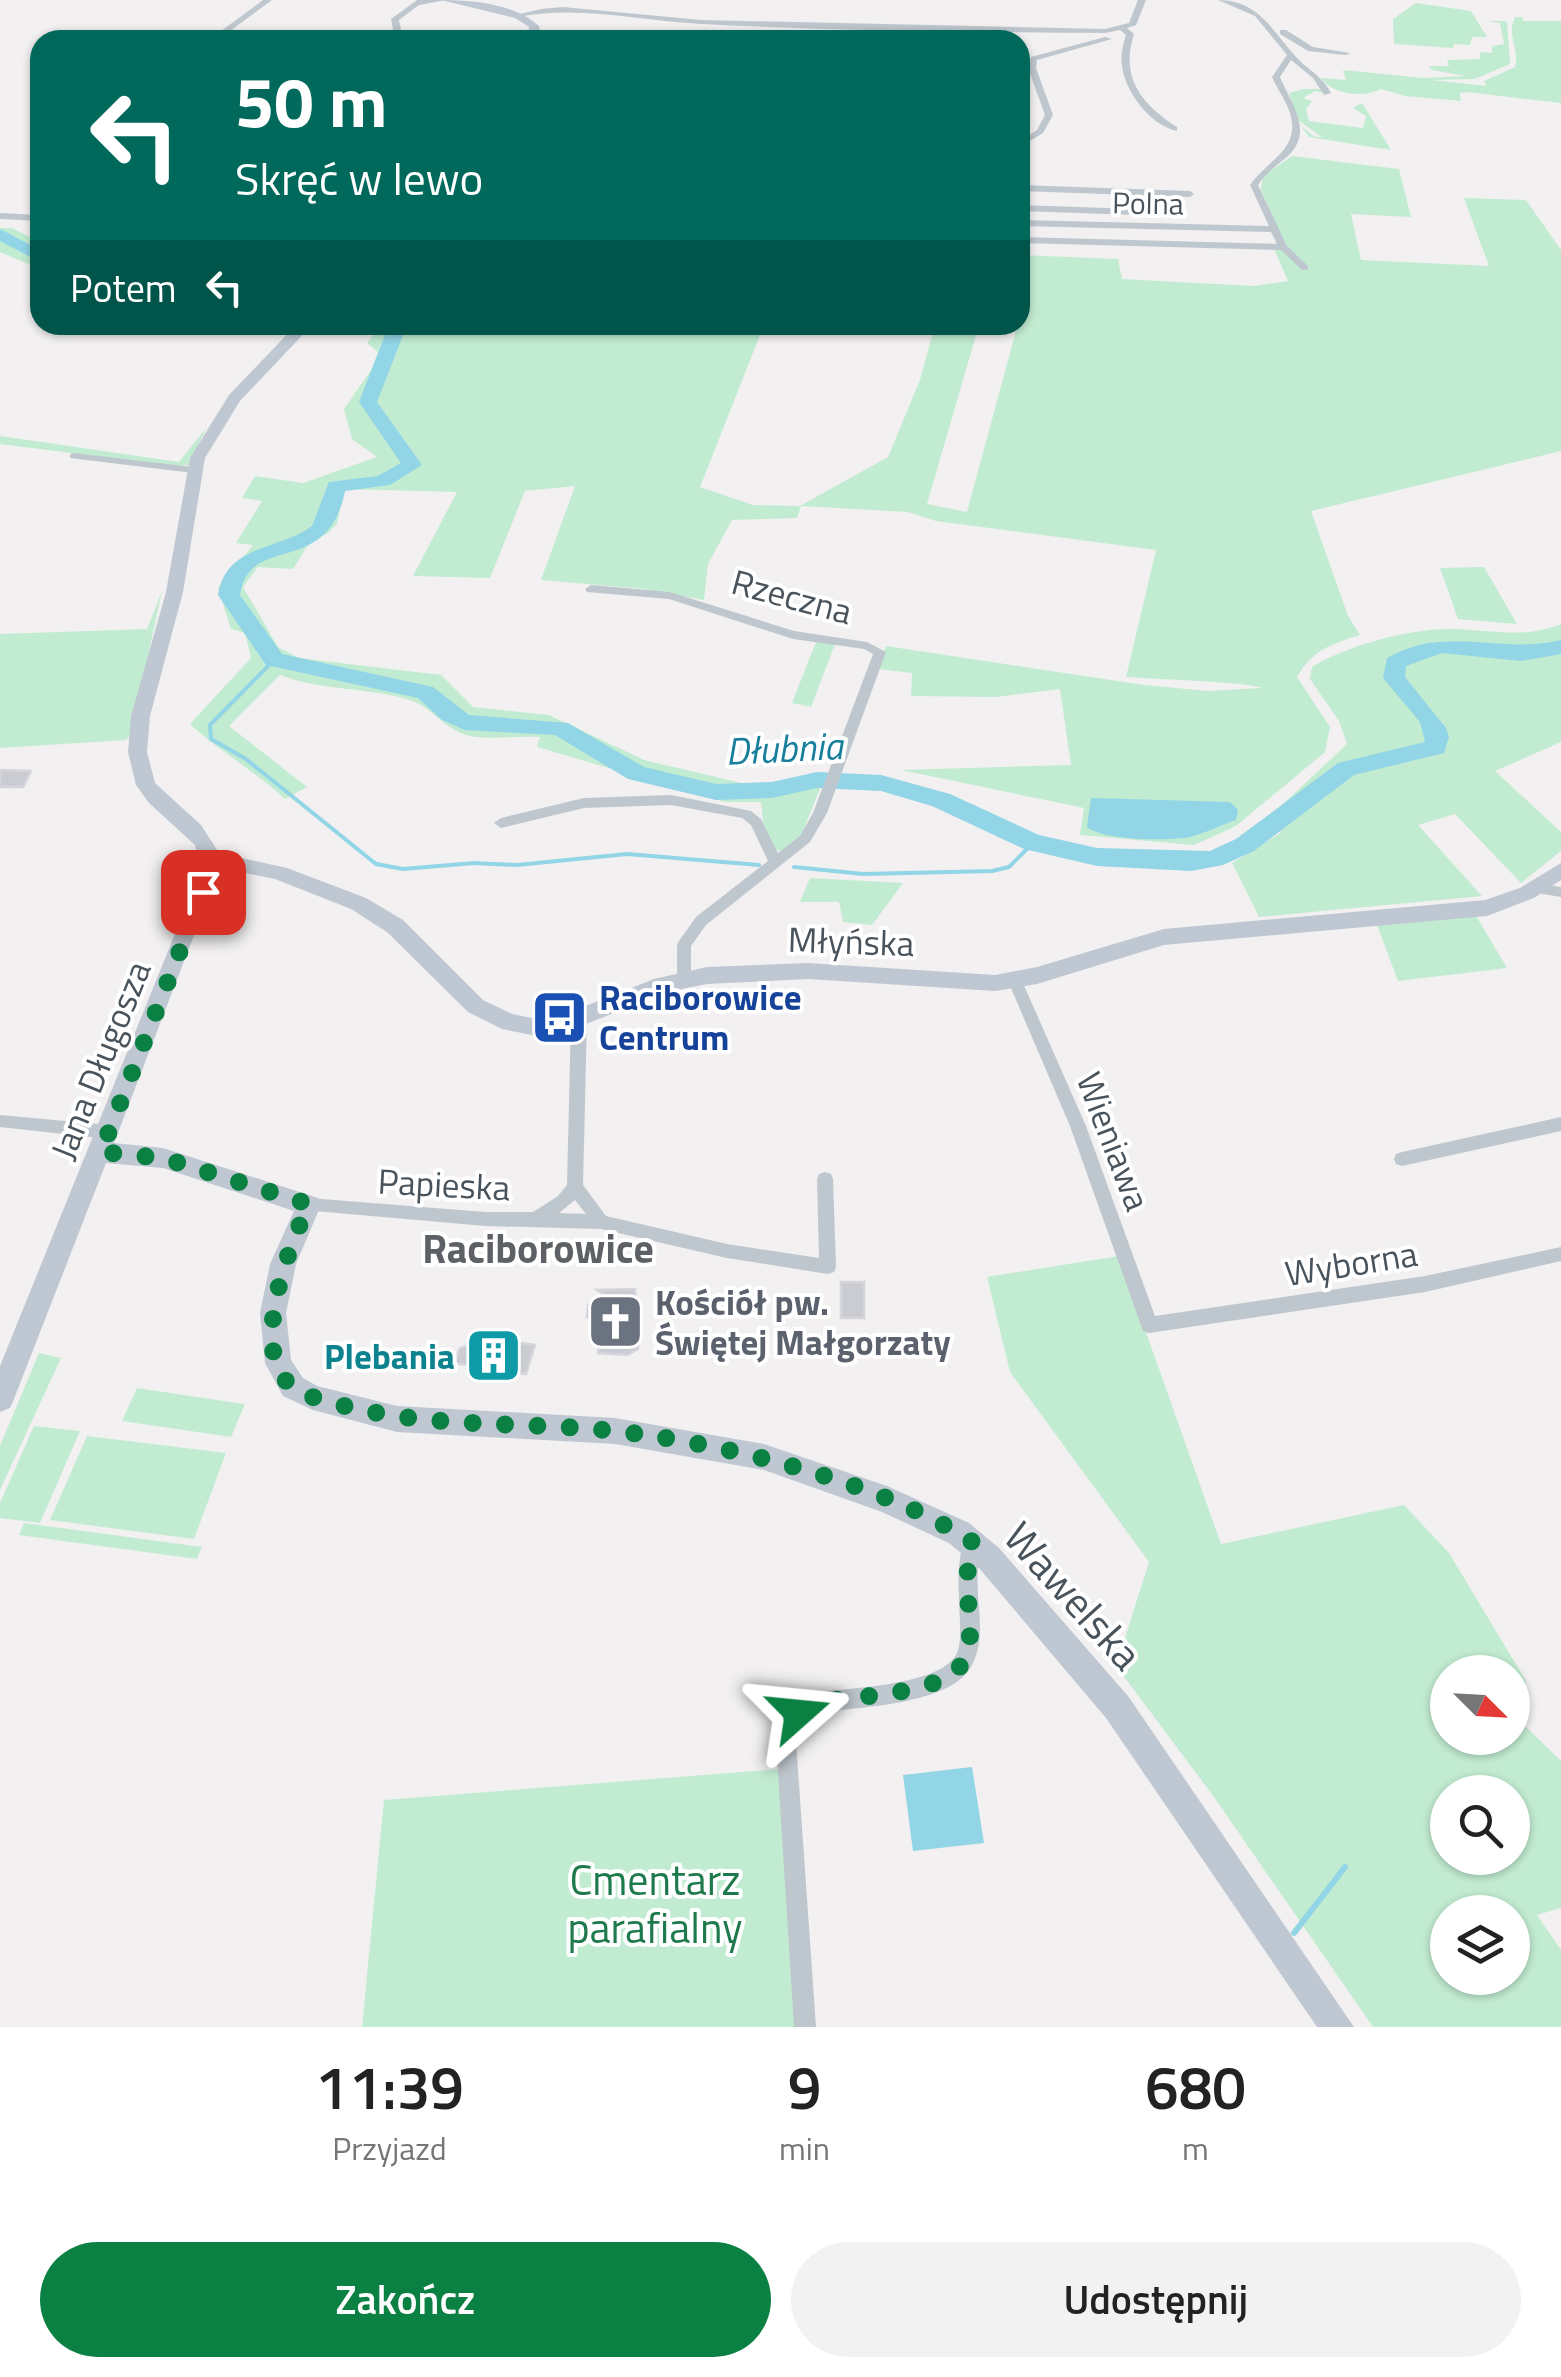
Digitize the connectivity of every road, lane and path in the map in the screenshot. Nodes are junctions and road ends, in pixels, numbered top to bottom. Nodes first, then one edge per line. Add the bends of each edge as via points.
1 (268, 0) edge
2 (444, 0) edge
3 (530, 0) edge
4 (1142, 0) edge
5 (1222, 0) edge
6 (420, 2) edge
7 (1247, 2) edge
8 (1256, 11) junction
9 (524, 14) junction
10 (1123, 29) junction
11 (227, 30) edge
12 (395, 30) edge
13 (534, 30) edge
14 (1111, 31) junction
15 (1346, 52) dead end
16 (1291, 55) junction
17 (1327, 92) dead end
18 (1174, 129) dead end
19 (1030, 138) edge
20 (1030, 188) edge
21 (1190, 194) dead end
22 (1030, 208) edge
23 (1165, 213) dead end
24 (0, 216) edge
25 (30, 218) edge
26 (1030, 223) edge
27 (1275, 229) junction
28 (1030, 240) edge
29 (1283, 247) junction
30 (1305, 268) dead end
31 (295, 335) edge
32 (74, 456) dead end
33 (193, 471) junction
34 (591, 589) dead end
35 (501, 823) dead end
36 (212, 860) junction
37 (775, 862) junction
38 (1561, 870) edge
39 (1536, 888) junction
40 (1561, 892) edge
41 (684, 979) junction
42 (1015, 980) junction
43 (580, 1018) junction
44 (0, 1121) edge
45 (1561, 1124) edge
46 (105, 1142) junction
47 (1402, 1160) dead end
48 (825, 1179) dead end
49 (575, 1187) junction
50 (309, 1204) junction
51 (535, 1219) junction
52 (602, 1222) junction
53 (1561, 1254) edge
54 (1149, 1325) joint
55 (0, 1399) edge
56 (974, 1543) junction
57 (805, 2027) edge
58 (1337, 2027) edge

1 - 11 street
2 - 6 street
2 - 9 street
3 - 9 street
4 - 10 street via 1136,22
5 - 7 street
6 - 12 street via 393,22
7 - 8 street
8 - 15 street via 1307,47
8 - 16 street
9 - 13 street
9 - 14 street via 582,10 700,22
10 - 14 street
10 - 18 street via 1130,33 1123,58 1130,84 1146,108
14 - 19 street via 1114,38 1034,59 1048,115
16 - 17 street via 1315,72
16 - 27 street via 1276,77 1298,135 1254,185
20 - 21 street
22 - 23 street
24 - 25 street
26 - 27 street, Polna
27 - 29 street
28 - 29 street
29 - 30 street
31 - 33 street via 222,418
32 - 33 street
33 - 36 street via 138,759 152,796 204,840
34 - 37 street, Rzeczna via 670,596 772,630 878,649 820,813 805,839
35 - 37 street via 584,803 672,800 746,814
36 - 43 street, Młyńska via 242,861 372,910 400,930 469,1004 492,1017 529,1026
36 - 46 street, Jana Długosza
37 - 41 street, Rzeczna via 701,921 684,945
38 - 39 street, Młyńska
39 - 40 street
39 - 42 street, Młyńska via 1472,910 1141,941
41 - 42 street, Młyńska via 847,973
41 - 43 street, Młyńska
42 - 54 street, Wieniawa via 1078,1126
43 - 49 street
44 - 46 street
45 - 47 street
46 - 50 street
46 - 55 street, Jana Długosza
48 - 52 street via 828,1267
49 - 51 street, Papieska
49 - 52 street
50 - 51 street, Papieska
50 - 56 street, Wawelska via 273,1313 278,1363 293,1387 397,1419 615,1432 764,1457 887,1500
51 - 52 street
53 - 54 street, Wyborna via 1426,1284
56 - 57 street via 965,1566 970,1642 953,1674 927,1685 810,1703 790,1727
56 - 58 street, Wawelska via 1117,1708

